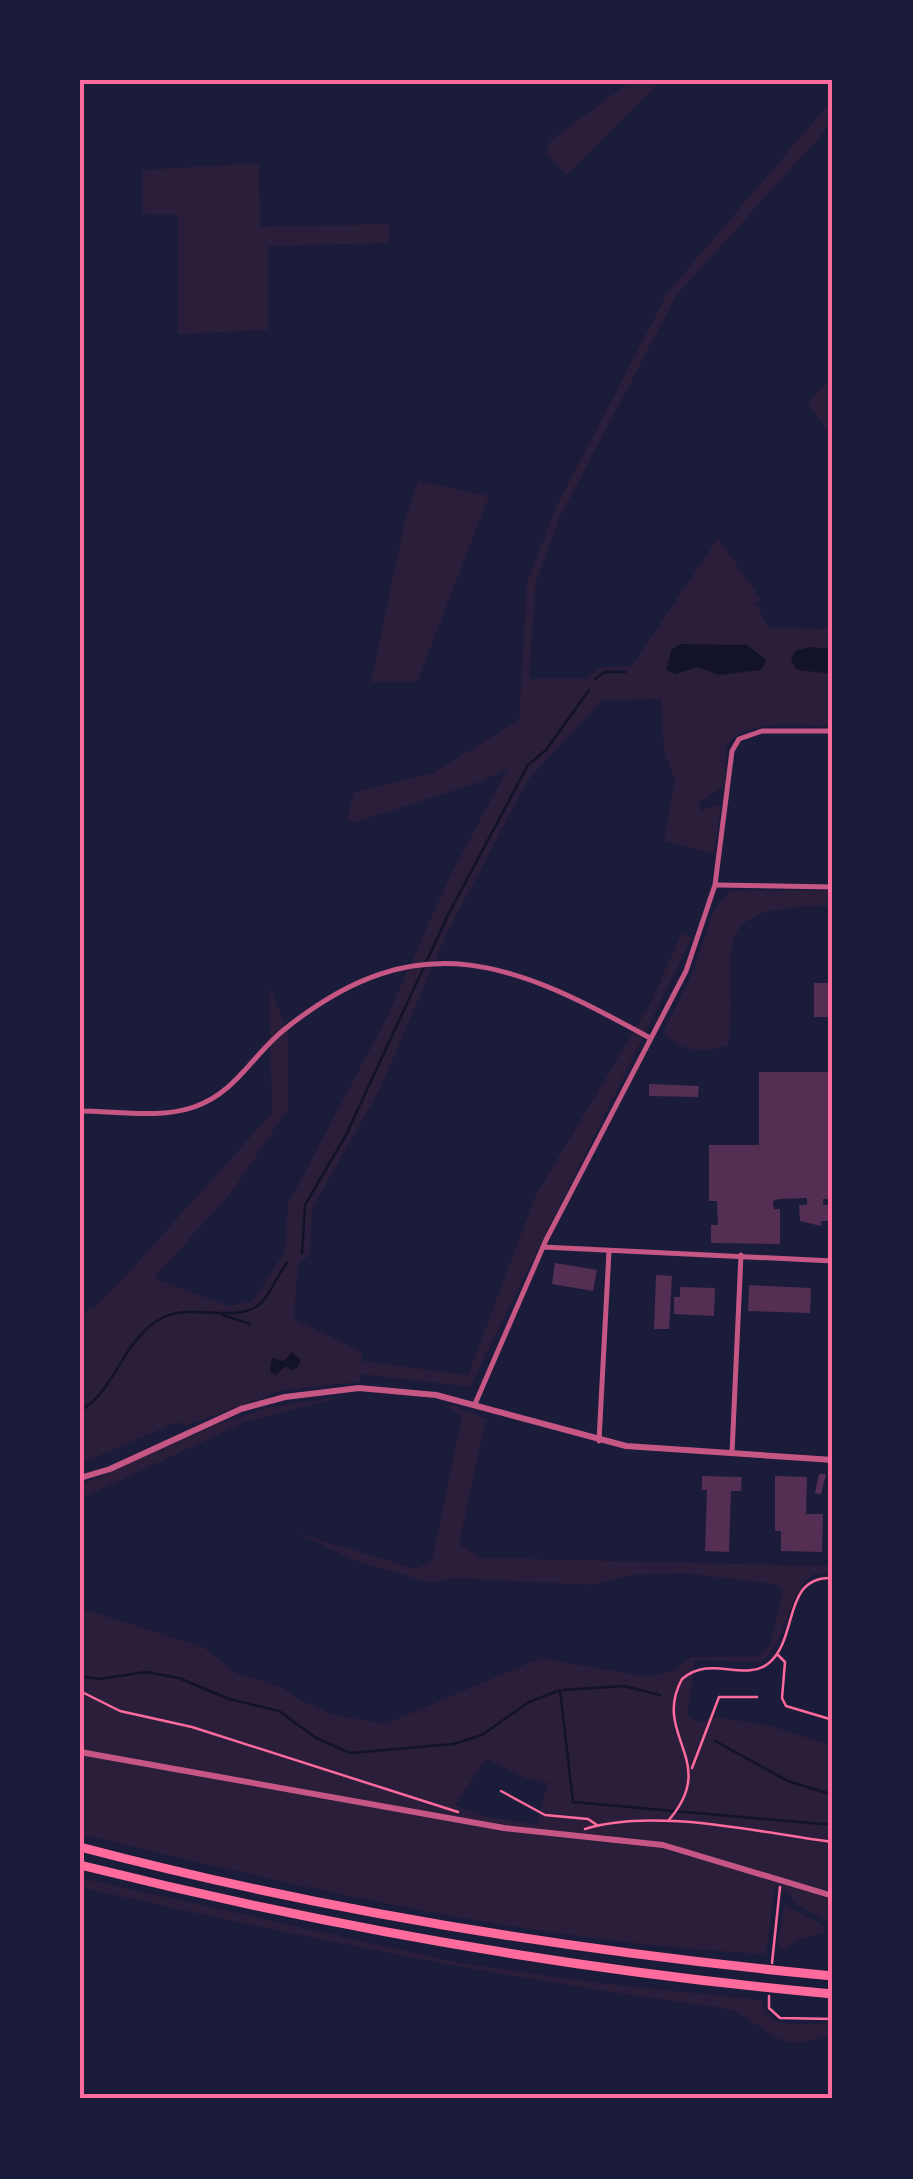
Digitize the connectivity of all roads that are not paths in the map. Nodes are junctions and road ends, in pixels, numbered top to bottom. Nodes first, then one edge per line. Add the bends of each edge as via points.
1 (833, 731) edge
2 (715, 885) junction
3 (833, 887) edge
4 (650, 1038) junction
5 (80, 1111) edge
6 (543, 1247) junction
7 (609, 1251) junction
8 (741, 1256) junction
9 (833, 1261) edge
10 (476, 1404) junction
11 (599, 1441) junction
12 (732, 1456) junction
13 (833, 1460) edge
14 (80, 1478) edge
15 (80, 1752) edge
16 (80, 1847) edge
17 (80, 1865) edge
18 (833, 1896) edge
19 (833, 1976) edge
20 (833, 1994) edge

1 - 2 street via 751,732 738,739
2 - 3 street
2 - 4 street via 686,972
4 - 5 street via 552,984 504,968 424,966 367,980 314,1005 213,1100 178,1112
4 - 6 street
6 - 7 street
6 - 10 street
7 - 8 street
7 - 11 street
8 - 9 street
8 - 12 street
10 - 11 street
10 - 14 street via 394,1388 285,1397
11 - 12 street
12 - 13 street
15 - 18 street via 492,1826 663,1845
16 - 19 highway via 426,1923
17 - 20 highway via 416,1939

